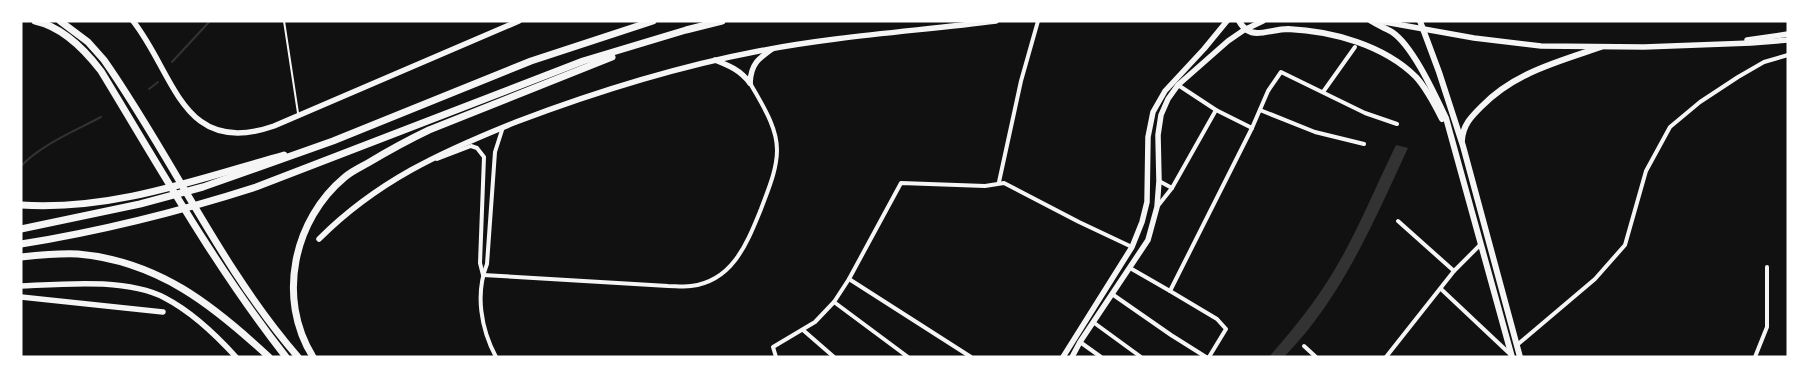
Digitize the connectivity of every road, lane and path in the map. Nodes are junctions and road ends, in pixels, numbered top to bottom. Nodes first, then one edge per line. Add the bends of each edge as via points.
1 (35, 21) edge
2 (60, 21) edge
3 (133, 21) edge
4 (284, 21) edge
5 (519, 21) edge
6 (653, 21) edge
7 (722, 21) edge
8 (996, 21) edge
9 (1038, 21) edge
10 (1227, 21) edge
11 (1239, 21) edge
12 (1263, 21) edge
13 (1371, 21) edge
14 (1379, 21) edge
15 (1420, 21) edge
16 (686, 30) junction
17 (1788, 34) edge
18 (1788, 40) edge
19 (1717, 44) junction
20 (1355, 47) dead end
21 (1601, 47) junction
22 (774, 48) junction
23 (1788, 55) edge
24 (714, 60) junction
25 (750, 83) junction
26 (1178, 85) junction
27 (1323, 92) junction
28 (1216, 110) junction
29 (1260, 110) junction
30 (1153, 112) junction
31 (1161, 115) junction
32 (299, 116) junction
33 (1397, 124) dead end
34 (503, 127) junction
35 (1252, 128) junction
36 (1452, 140) junction
37 (333, 141) junction
38 (1364, 144) dead end
39 (1463, 146) junction
40 (410, 169) junction
41 (1159, 181) junction
42 (999, 182) junction
43 (1172, 188) junction
44 (21, 205) edge
45 (1157, 207) junction
46 (1398, 221) dead end
47 (21, 229) edge
48 (319, 239) dead end
49 (21, 244) edge
50 (1481, 244) junction
51 (1132, 246) junction
52 (21, 257) edge
53 (1767, 267) dead end
54 (1130, 268) junction
55 (1116, 272) junction
56 (1454, 272) junction
57 (482, 275) junction
58 (849, 279) junction
59 (21, 286) edge
60 (1440, 289) junction
61 (1170, 291) junction
62 (1112, 294) junction
63 (21, 297) edge
64 (834, 302) junction
65 (163, 312) dead end
66 (1086, 321) junction
67 (1093, 322) junction
68 (803, 330) junction
69 (1080, 342) junction
70 (1517, 345) junction
71 (1304, 346) dead end
72 (1512, 356) edge
73 (236, 357) edge
74 (269, 357) edge
75 (286, 357) edge
76 (298, 357) edge
77 (313, 357) edge
78 (496, 357) edge
79 (776, 357) edge
80 (834, 357) edge
81 (908, 357) edge
82 (971, 357) edge
83 (1063, 357) edge
84 (1072, 357) edge
85 (1101, 357) edge
86 (1142, 357) edge
87 (1207, 357) edge
88 (1316, 357) edge
89 (1386, 357) edge
90 (1520, 357) edge
91 (1755, 357) edge

1 - 75 highway via 60,32 91,57 256,319
2 - 76 highway via 88,42 104,60 263,313
3 - 32 main road via 180,101 202,122 224,131 258,132
4 - 32 lane
5 - 32 main road
6 - 37 highway via 531,61
7 - 16 highway
8 - 22 main road
9 - 42 street
10 - 30 main road via 1165,91
11 - 36 main road via 1250,32 1303,30 1347,38 1376,50 1416,77 1426,89
12 - 26 main road via 1228,41
13 - 36 main road via 1393,33 1410,52 1435,93
14 - 21 main road via 1541,46
15 - 39 main road
16 - 49 highway via 583,61 256,187 174,212 80,235
16 - 77 highway via 429,130 347,176 310,218 294,267 292,290 303,337
17 - 19 main road
18 - 19 main road
19 - 21 main road
20 - 27 street
21 - 39 main road via 1538,68 1495,92 1465,126
22 - 24 main road
22 - 25 main road via 753,66
23 - 70 street via 1764,62 1738,77 1670,127 1646,171 1626,245 1595,279
24 - 25 main road via 743,73
24 - 34 main road via 580,98
25 - 57 street via 775,135 777,150 771,183 752,231 737,260 726,272 691,286
26 - 28 street
26 - 31 main road
27 - 29 street via 1281,72
27 - 33 street via 1366,114
28 - 35 street
28 - 43 street
29 - 35 street
29 - 38 street via 1314,132
30 - 31 main road
30 - 51 main road via 1148,137 1147,202
31 - 41 main road
34 - 40 main road
34 - 57 street via 495,152 487,264
35 - 61 street
36 - 50 main road
37 - 44 highway via 126,198 81,204
37 - 47 highway via 148,202
39 - 70 main road
40 - 48 main road via 360,202
40 - 57 street via 471,146 482,152 485,164
41 - 43 street
41 - 45 main road
42 - 51 street
42 - 58 street via 985,186 901,184
43 - 45 street
45 - 54 main road via 1148,240
46 - 56 street
50 - 56 street
50 - 72 main road
51 - 55 main road
52 - 74 highway via 78,254 136,266 167,279 202,300
53 - 91 street via 1767,327
54 - 55 main road
54 - 61 street
54 - 62 main road
55 - 66 main road
56 - 60 street
57 - 78 street via 481,311
58 - 64 street
58 - 82 street
59 - 73 main road via 114,285 150,292 190,314
60 - 72 street
60 - 89 street
61 - 87 street via 1217,319 1226,330
62 - 67 main road
62 - 87 street
63 - 65 main road
64 - 68 street via 823,316
64 - 81 street
66 - 67 main road
66 - 83 main road
67 - 69 main road
67 - 86 street
68 - 79 street via 773,347
68 - 80 street
69 - 84 main road
69 - 85 street
70 - 90 main road
71 - 88 street

